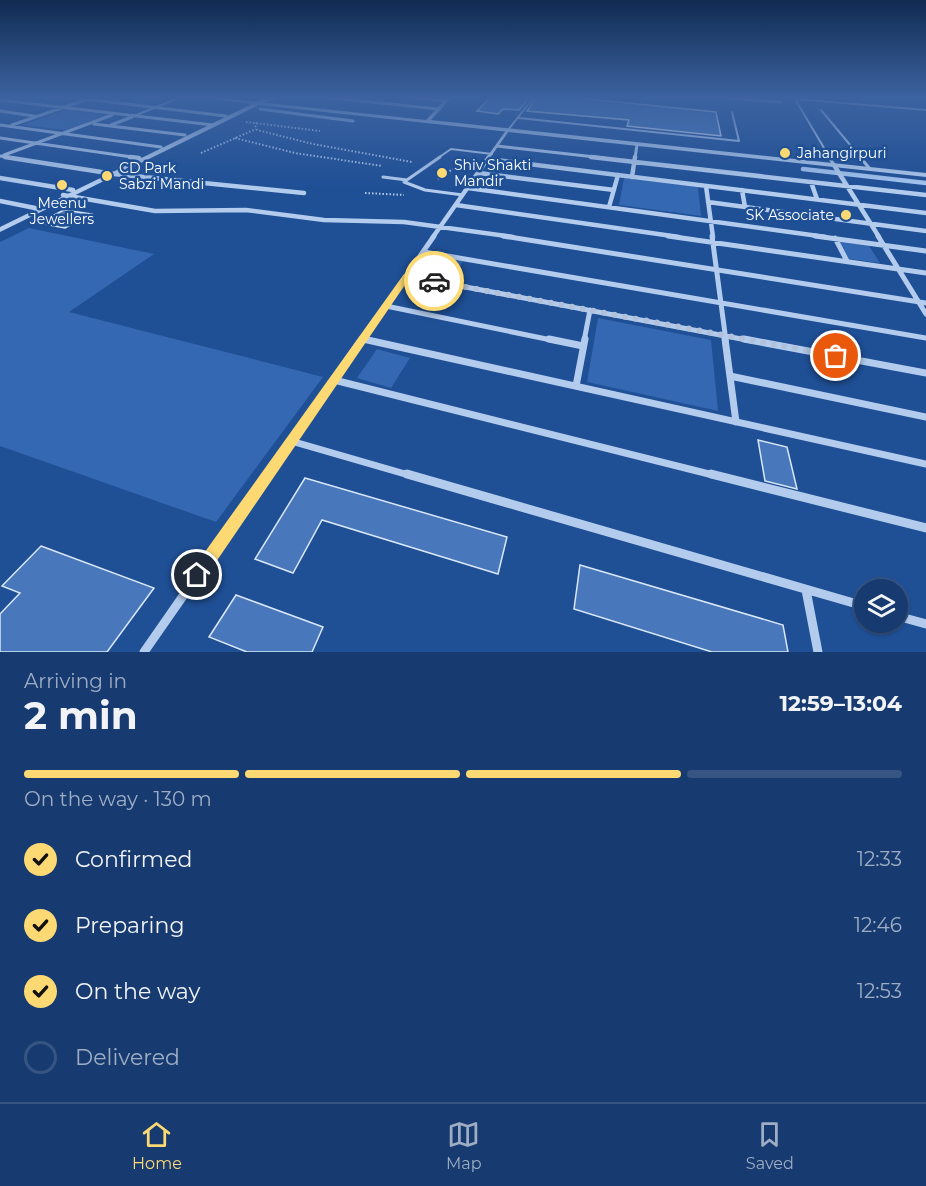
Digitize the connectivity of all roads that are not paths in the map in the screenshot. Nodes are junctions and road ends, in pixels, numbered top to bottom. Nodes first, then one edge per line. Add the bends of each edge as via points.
1 (19, 127) edge
2 (80, 127) edge
3 (122, 127) edge
4 (204, 127) edge
5 (205, 127) edge
6 (482, 127) edge
7 (510, 127) edge
8 (609, 127) edge
9 (736, 127) edge
10 (812, 127) edge
11 (835, 127) edge
12 (508, 130) junction
13 (63, 134) junction
14 (185, 135) junction
15 (0, 138) edge
16 (36, 143) junction
17 (637, 145) junction
18 (161, 147) junction
19 (497, 147) junction
20 (0, 156) edge
21 (490, 157) junction
22 (139, 158) junction
23 (635, 163) junction
24 (834, 165) junction
25 (870, 169) junction
26 (479, 173) junction
27 (111, 174) junction
28 (618, 175) junction
29 (926, 175) edge
30 (383, 177) dead end
31 (632, 177) junction
32 (0, 178) edge
33 (407, 180) junction
34 (811, 182) junction
35 (706, 186) junction
36 (847, 186) junction
37 (468, 188) junction
38 (614, 190) junction
39 (742, 190) junction
40 (69, 193) junction
41 (304, 193) dead end
42 (463, 195) junction
43 (926, 195) edge
44 (817, 199) junction
45 (0, 201) edge
46 (708, 202) junction
47 (858, 204) junction
48 (456, 205) junction
49 (609, 207) junction
50 (745, 207) junction
51 (35, 208) junction
52 (926, 213) edge
53 (711, 221) junction
54 (870, 223) junction
55 (0, 225) edge
56 (442, 226) junction
57 (0, 230) edge
58 (926, 231) edge
59 (835, 238) junction
60 (713, 242) junction
61 (883, 245) junction
62 (926, 251) edge
63 (424, 252) junction
64 (847, 261) junction
65 (898, 269) junction
66 (717, 270) junction
67 (926, 273) edge
68 (407, 276) junction
69 (919, 302) junction
70 (720, 303) junction
71 (926, 303) edge
72 (386, 306) junction
73 (590, 310) junction
74 (926, 314) edge
75 (724, 335) junction
76 (926, 338) edge
77 (363, 339) junction
78 (583, 346) junction
79 (926, 373) edge
80 (730, 376) junction
81 (334, 380) junction
82 (576, 386) junction
83 (926, 417) edge
84 (736, 422) junction
85 (291, 441) junction
86 (926, 464) edge
87 (926, 528) edge
88 (806, 590) junction
89 (854, 603) edge
90 (908, 619) edge
91 (926, 624) edge
92 (144, 652) edge
93 (818, 652) edge

1 - 13 street
2 - 13 street
3 - 14 street
4 - 14 street
5 - 27 street
6 - 12 street
7 - 12 lane
8 - 9 lane via 739,141
10 - 24 lane
11 - 25 lane
12 - 17 street
12 - 19 street
13 - 16 street
13 - 18 street
14 - 18 street
15 - 16 street
16 - 20 street
16 - 22 street
17 - 23 street
17 - 24 street
18 - 22 street
19 - 21 street
19 - 23 street
20 - 27 street
21 - 26 street
21 - 28 street
21 - 33 lane via 451,149
22 - 27 street
23 - 31 street
23 - 34 street
24 - 25 street
24 - 36 street
25 - 29 street
26 - 37 street
26 - 38 street
27 - 40 street
27 - 41 street
28 - 31 street
28 - 38 street
30 - 33 lane
31 - 35 street
32 - 40 street
33 - 42 lane via 404,182 425,190
34 - 36 street
34 - 44 street
35 - 39 street
35 - 46 street
36 - 43 street
36 - 47 street
37 - 42 street
37 - 49 street
38 - 49 street
39 - 44 street
39 - 50 street
40 - 51 street
40 - 56 street via 155,211 246,210 324,220
40 - 57 street
42 - 48 street
44 - 47 street
45 - 51 street
46 - 50 street
46 - 53 street
47 - 52 street
47 - 54 street
48 - 56 street
48 - 60 street
49 - 53 street
50 - 54 street
51 - 55 street
53 - 59 street
53 - 60 street
54 - 58 street
54 - 61 street
56 - 63 street
56 - 66 street
59 - 61 street
59 - 64 street
60 - 64 street
60 - 66 street
61 - 62 street
61 - 65 street
63 - 68 street
63 - 70 street
64 - 65 street
65 - 67 street
65 - 69 street
66 - 69 street
66 - 70 street
68 - 72 street
68 - 73 street
69 - 71 street
69 - 74 street
70 - 75 street
70 - 76 street
72 - 77 street
72 - 78 street
73 - 75 street
73 - 78 street
75 - 79 street
75 - 80 street
77 - 81 street
77 - 82 street
78 - 82 street
80 - 83 street
80 - 84 street
81 - 85 street
81 - 87 street
82 - 84 street
84 - 86 street
85 - 88 street
85 - 92 street
88 - 89 street
88 - 93 street
90 - 91 street

